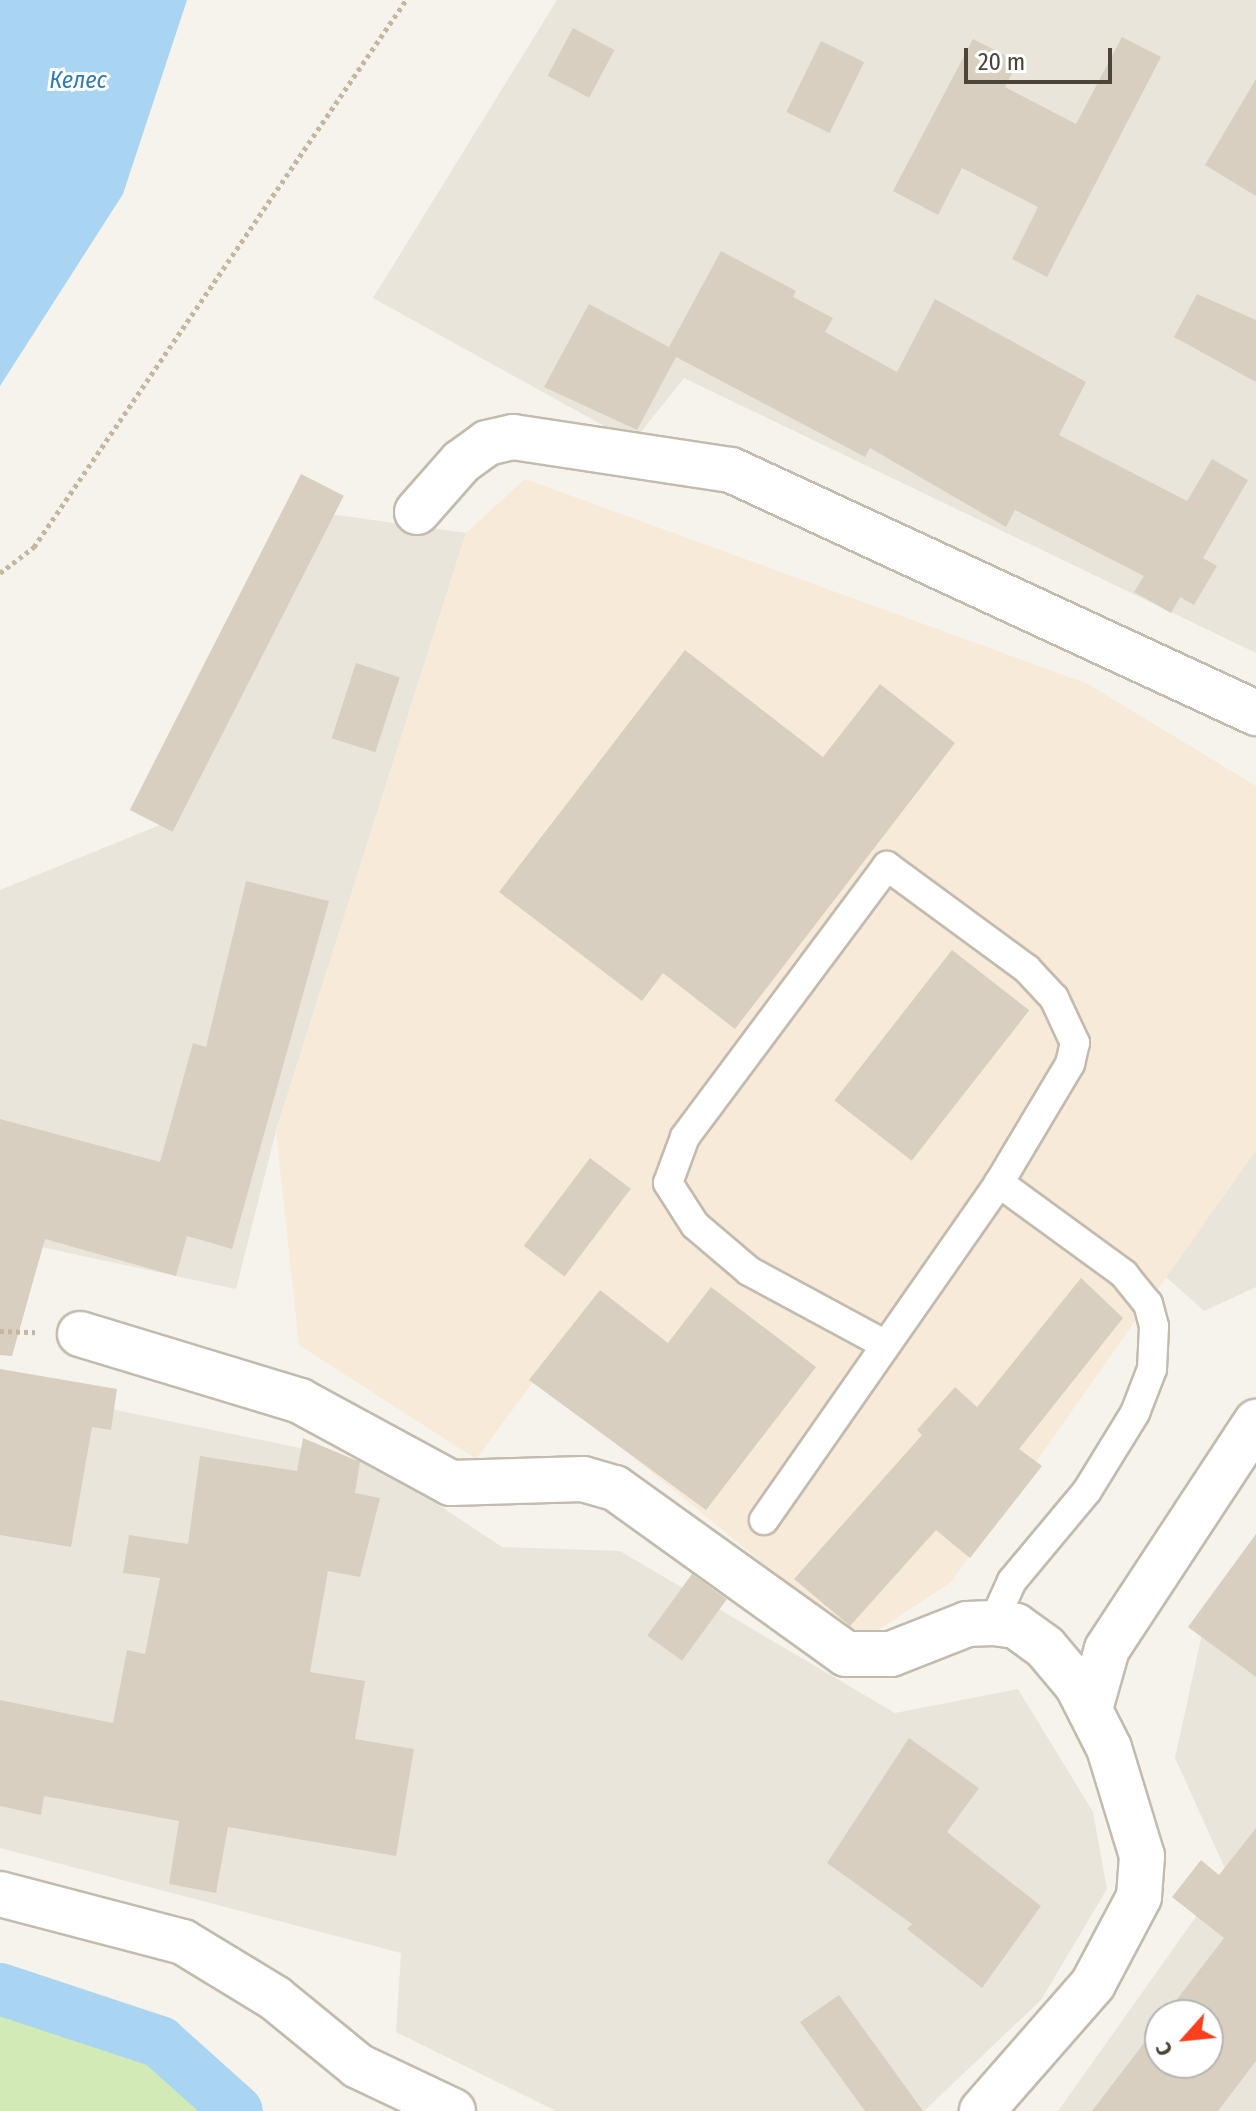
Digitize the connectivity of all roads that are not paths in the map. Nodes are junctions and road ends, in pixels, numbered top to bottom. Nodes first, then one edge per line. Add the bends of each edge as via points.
1 (417, 512) dead end
2 (1256, 713) edge
3 (999, 1183) junction
4 (80, 1334) dead end
5 (882, 1343) junction
6 (1256, 1422) edge
7 (764, 1520) dead end
8 (993, 1623) junction
9 (1090, 1709) junction
10 (0, 1894) edge
11 (453, 2111) edge
12 (982, 2111) edge

1 - 2 street via 461,462 487,443 513,437 731,470
3 - 5 lane
3 - 5 lane via 1070,1064 1075,1043 1068,1021 1027,969 887,866 685,1137 668,1183 695,1225 749,1271
3 - 8 lane via 1124,1274 1148,1304 1154,1326 1152,1369 1135,1413 1087,1491 1012,1581
4 - 8 street via 300,1401 451,1483 583,1479 615,1488 846,1654 891,1654 967,1624
5 - 7 lane
6 - 9 street via 1107,1649
8 - 9 street via 1016,1626 1045,1647
9 - 12 street via 1137,1832 1139,1897 1093,1984
10 - 11 street via 208,1954 358,2066

